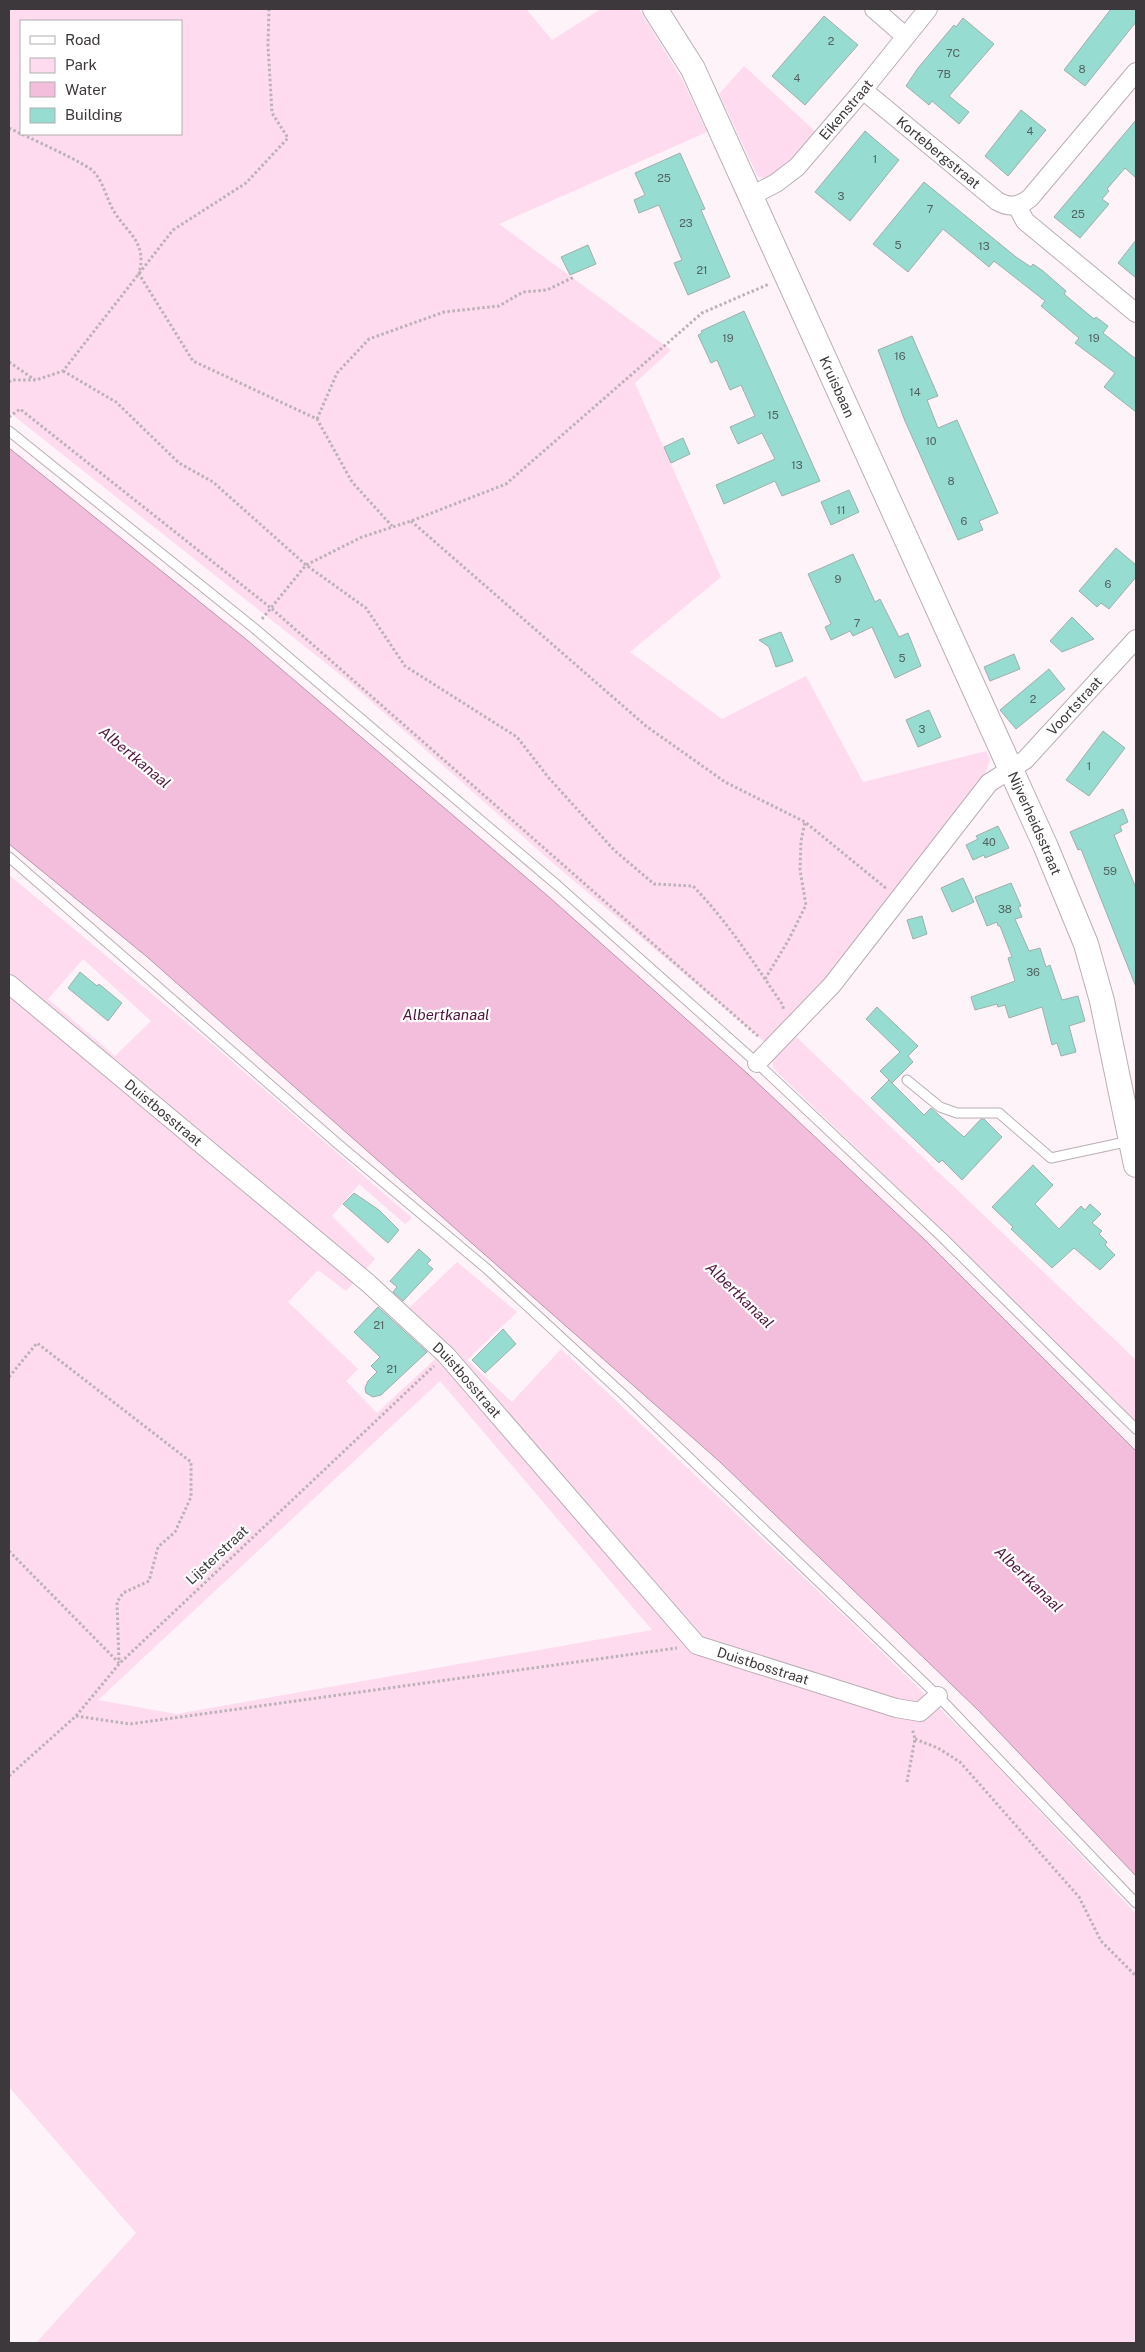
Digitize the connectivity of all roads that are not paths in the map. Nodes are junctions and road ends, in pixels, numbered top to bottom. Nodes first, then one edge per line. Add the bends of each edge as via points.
1 (656, 9) edge
2 (874, 9) edge
3 (928, 9) edge
4 (905, 36) junction
5 (1136, 72) edge
6 (863, 90) junction
7 (751, 196) junction
8 (1017, 206) junction
9 (1136, 313) edge
10 (9, 431) edge
11 (1136, 639) edge
12 (1010, 769) junction
13 (9, 857) edge
14 (9, 984) edge
15 (758, 1063) junction
16 (906, 1080) dead end
17 (1131, 1141) junction
18 (1136, 1165) edge
19 (1136, 1429) edge
20 (938, 1696) junction
21 (1136, 1903) edge

1 - 7 street, Kruisbaan via 693,70
2 - 4 street
3 - 4 street, Eikenstraat
4 - 6 street, Eikenstraat
5 - 8 street via 1030,198
6 - 7 street, Eikenstraat via 797,167
6 - 8 street, Kortebergstraat via 997,201
7 - 12 street, Kruisbaan
8 - 9 street via 1025,221
10 - 15 lane via 254,628 557,885
11 - 12 street, Voortstraat via 1025,760
12 - 15 street, Nijverheidsstraat via 990,783 832,985
12 - 17 street, Nijverheidsstraat via 1086,944 1102,1001
13 - 20 lane via 494,1276 626,1397
14 - 20 street, Duistbosstraat via 368,1283 446,1355 697,1645 862,1699 908,1710 920,1712
15 - 19 lane via 942,1237
16 - 17 lane via 940,1107 957,1113 999,1113 1051,1158
17 - 18 street, Nijverheidsstraat
20 - 21 lane

